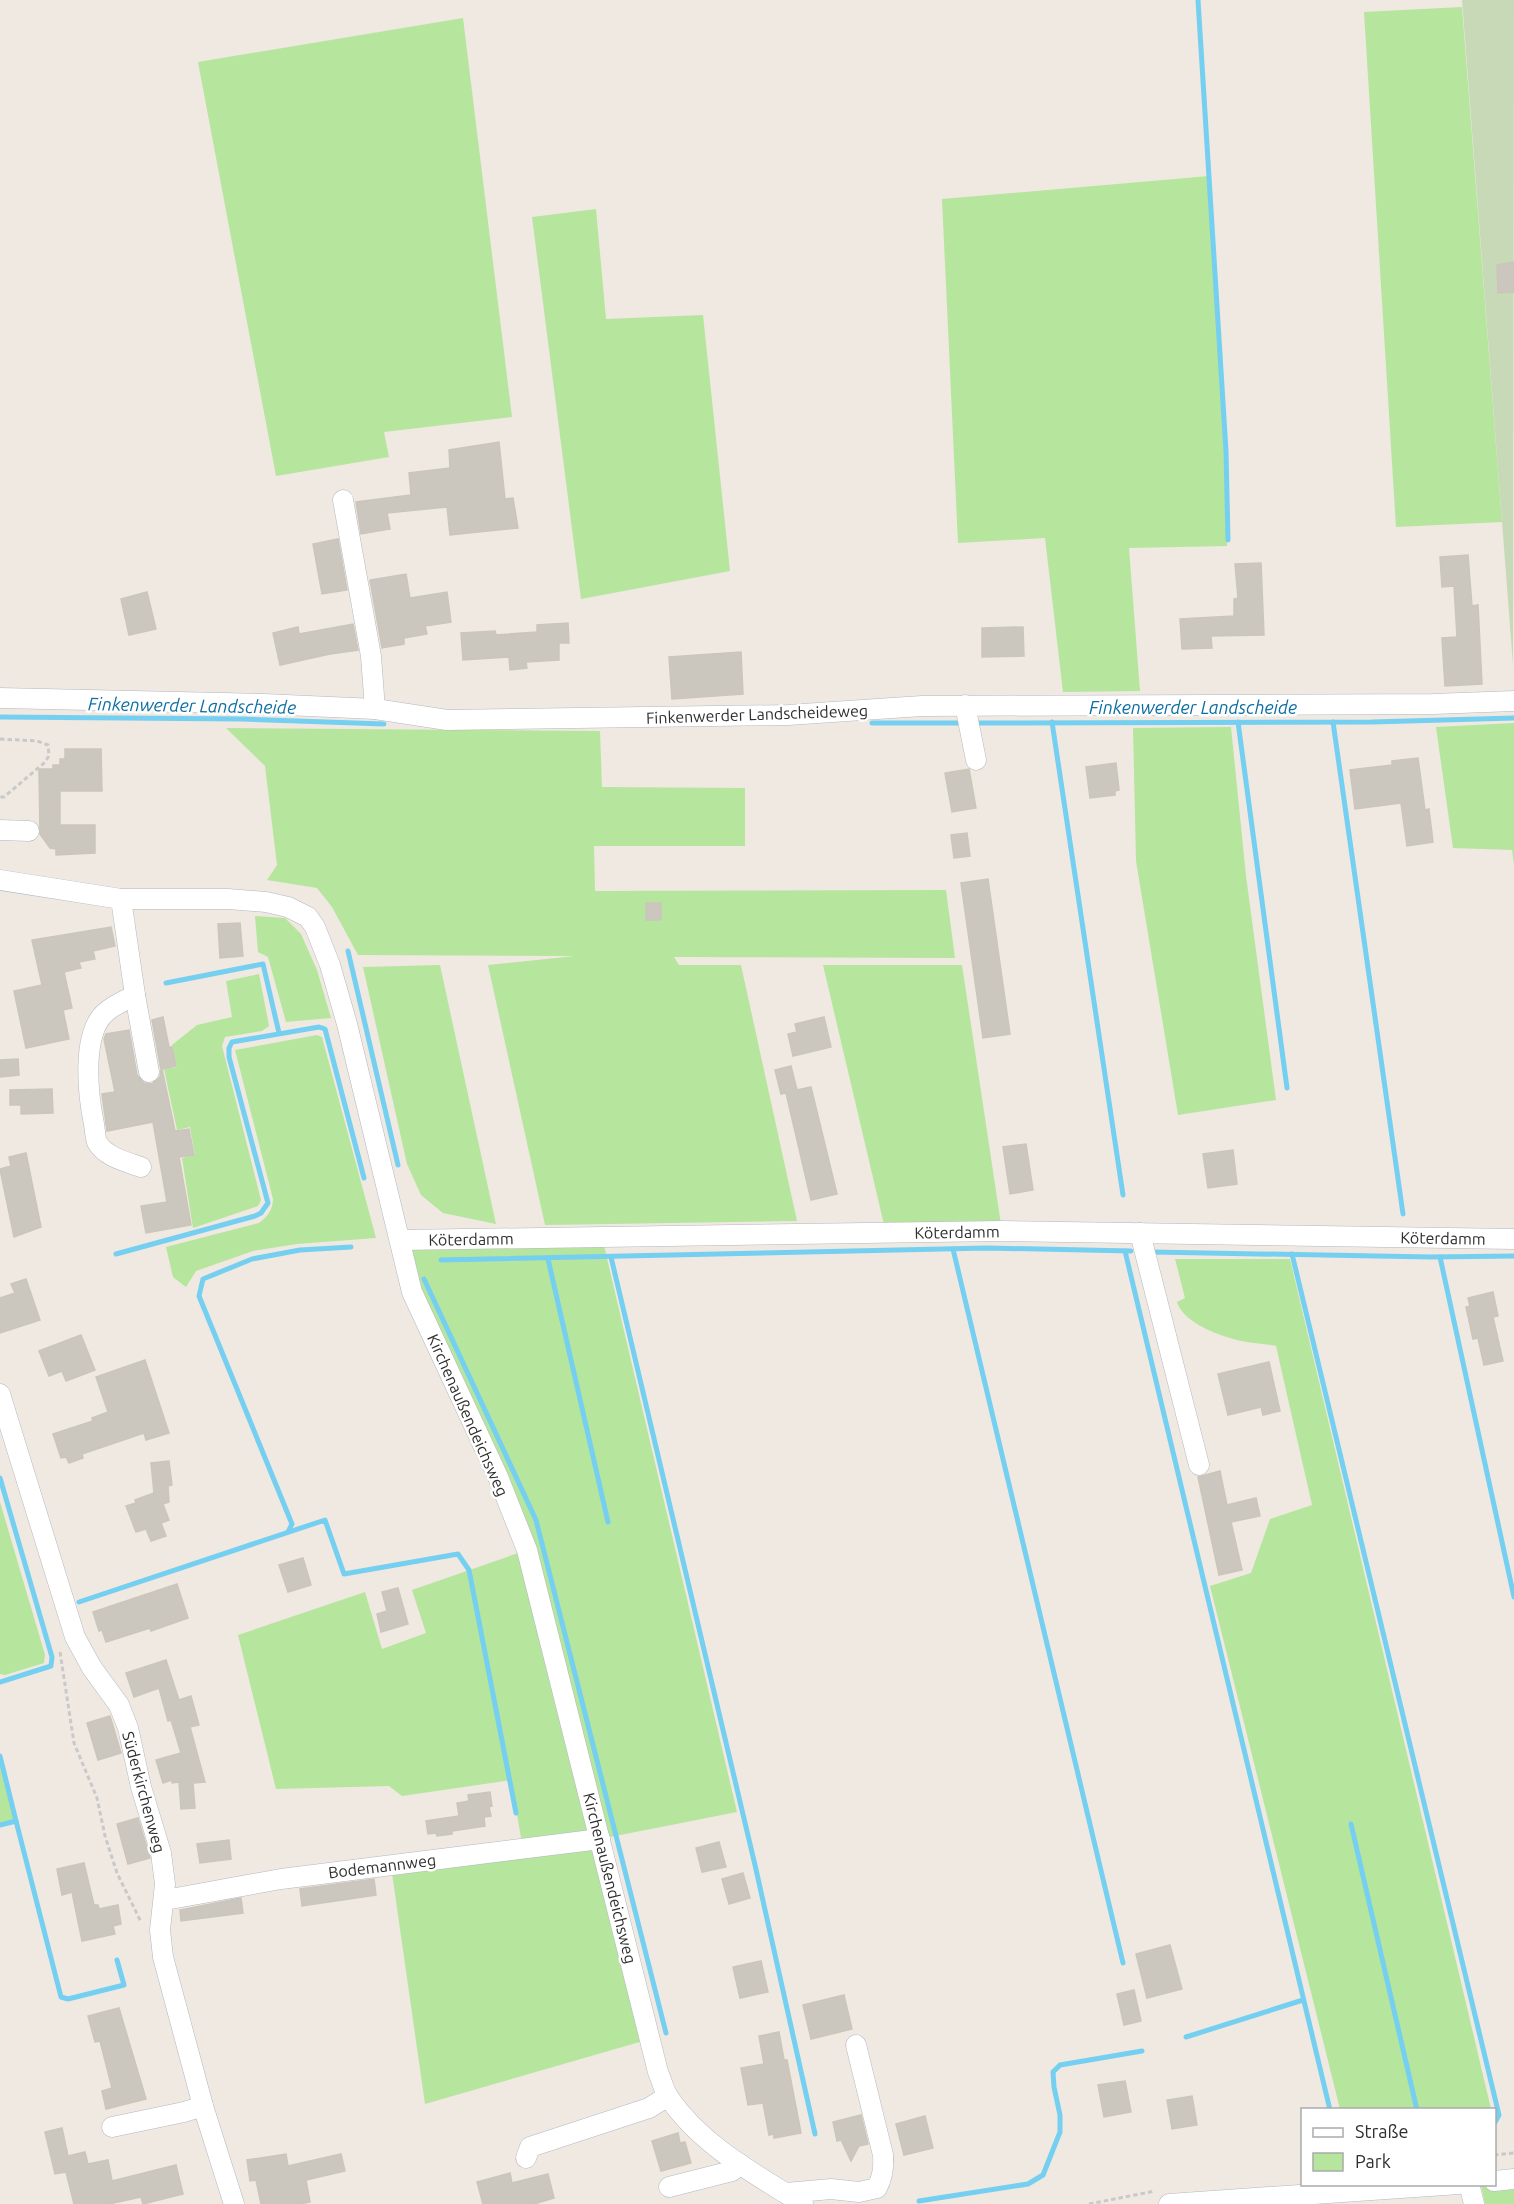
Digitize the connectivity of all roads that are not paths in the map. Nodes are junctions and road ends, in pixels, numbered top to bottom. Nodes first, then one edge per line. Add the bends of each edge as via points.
1 (343, 500) dead end
2 (0, 698) edge
3 (1514, 701) edge
4 (375, 709) junction
5 (968, 717) junction
6 (976, 760) dead end
7 (0, 830) edge
8 (30, 831) dead end
9 (0, 880) edge
10 (121, 899) junction
11 (135, 995) junction
12 (148, 1072) dead end
13 (141, 1167) dead end
14 (1140, 1233) junction
15 (1514, 1239) edge
16 (401, 1240) junction
17 (0, 1394) edge
18 (1199, 1465) dead end
19 (600, 1839) junction
20 (165, 1900) junction
21 (856, 2045) dead end
22 (668, 2096) junction
23 (203, 2106) junction
24 (112, 2127) dead end
25 (526, 2158) dead end
26 (740, 2164) junction
27 (1514, 2179) edge
28 (1496, 2181) edge
29 (1430, 2186) edge
30 (1470, 2186) edge
31 (669, 2187) dead end
32 (786, 2193) junction
33 (234, 2204) edge
34 (803, 2204) edge
35 (1168, 2204) edge
36 (1474, 2204) edge

1 - 4 street via 371,656
2 - 4 street, Finkenwerder Landscheideweg
3 - 5 street, Finkenwerder Landscheideweg
4 - 5 street, Finkenwerder Landscheideweg via 447,720 587,720 788,715 922,706
5 - 6 street
7 - 8 street
9 - 10 street, Kirchenaußendeichsweg
10 - 11 street
10 - 16 street, Kirchenaußendeichsweg via 266,902 309,917 330,965 347,1024
11 - 12 street
11 - 13 street via 106,1012 97,1025 89,1052 88,1077 97,1142 118,1159
14 - 15 street, Köterdamm
14 - 16 street, Köterdamm via 1002,1231
14 - 18 street
16 - 19 street, Kirchenaußendeichsweg via 412,1292 498,1477 527,1550
17 - 20 street, Süderkirchenweg via 75,1637 126,1721 161,1853
19 - 20 street, Bodemannweg via 271,1881
19 - 22 street, Kirchenaußendeichsweg via 658,2072
20 - 23 street, Süderkirchenweg via 160,1930 163,1957
21 - 32 street via 883,2155 881,2181 877,2188 859,2192 831,2188
22 - 25 street via 649,2108 530,2147
22 - 26 street, Kirchenaußendeichsweg via 706,2139
23 - 24 street
23 - 33 street, Süderkirchenweg
26 - 31 street via 732,2171
26 - 32 street, Kirchenaußendeichsweg
27 - 28 street
29 - 35 street
30 - 36 street
32 - 34 street, Kirchenaußendeichsweg

